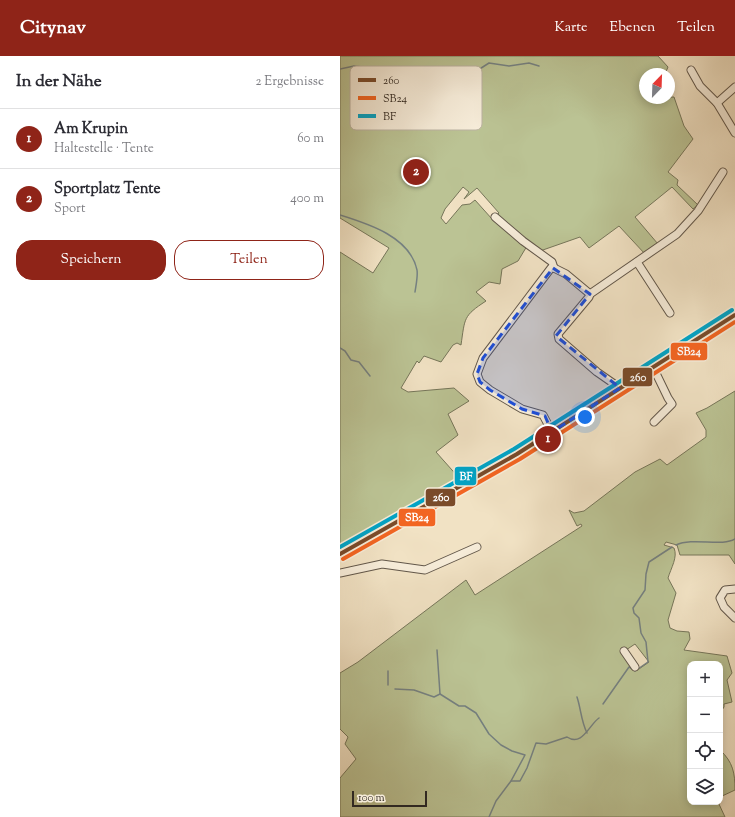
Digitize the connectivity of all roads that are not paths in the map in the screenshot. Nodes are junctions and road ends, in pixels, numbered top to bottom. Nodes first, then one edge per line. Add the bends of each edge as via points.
1 (691, 70) dead end
2 (735, 87) edge
3 (717, 103) junction
4 (735, 133) edge
5 (723, 172) dead end
6 (495, 217) dead end
7 (637, 262) junction
8 (554, 268) junction
9 (590, 294) junction
10 (670, 314) dead end
11 (735, 315) edge
12 (653, 368) junction
13 (620, 388) junction
14 (654, 422) dead end
15 (552, 432) junction
16 (477, 547) dead end
17 (340, 553) edge
18 (340, 573) edge
19 (735, 589) edge
20 (735, 618) edge
21 (624, 651) dead end
22 (635, 667) dead end

1 - 3 street via 700,86
2 - 3 street
3 - 4 street
5 - 7 street via 698,211 677,234
6 - 8 street via 552,262
7 - 9 street
7 - 10 street
8 - 9 street via 566,274
8 - 15 street via 551,268 483,358 477,374 478,381 485,387 522,409 543,415
9 - 13 street via 558,334 559,339
11 - 12 main road
12 - 13 main road
12 - 14 street via 672,404
13 - 15 main road
15 - 17 main road via 484,474
16 - 18 street via 425,570 382,564
19 - 20 street via 725,590 720,598 724,607
21 - 22 street

